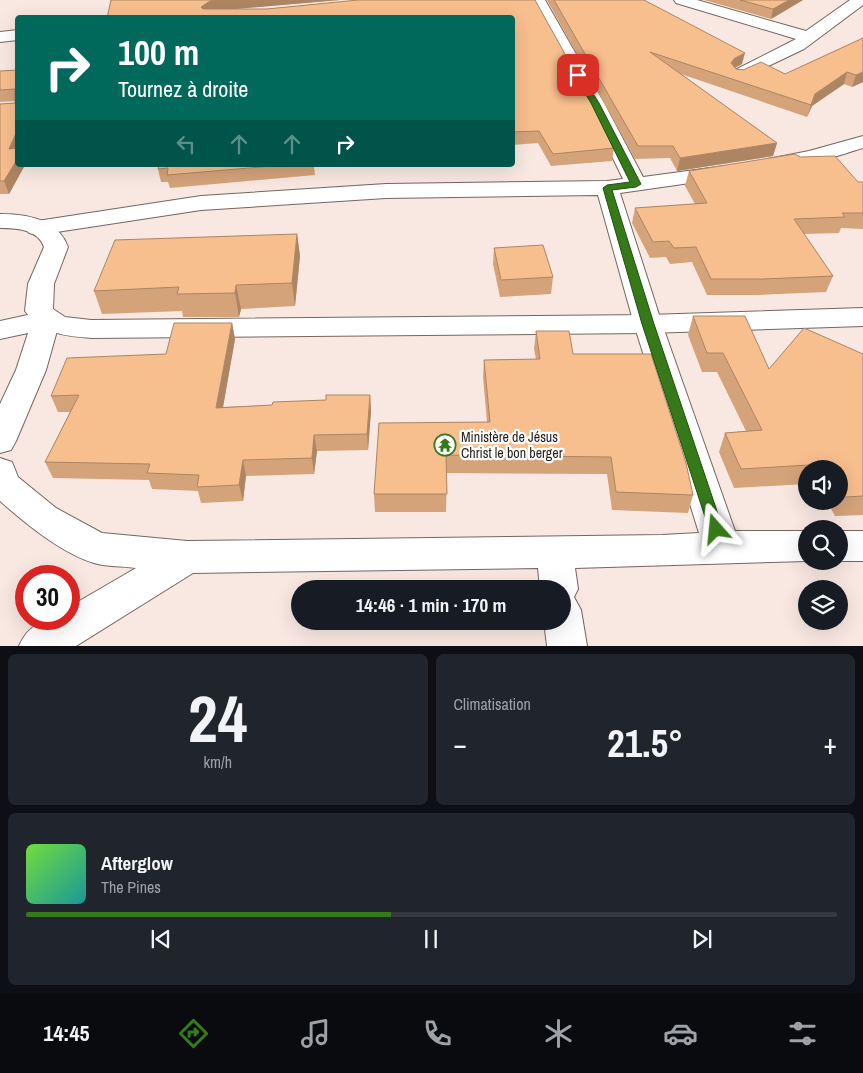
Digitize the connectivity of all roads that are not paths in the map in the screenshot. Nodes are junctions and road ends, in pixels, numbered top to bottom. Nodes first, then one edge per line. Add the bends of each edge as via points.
1 (538, 0) edge
2 (681, 0) edge
3 (860, 0) edge
4 (15, 35) edge
5 (0, 37) edge
6 (808, 37) junction
7 (738, 74) edge
8 (863, 142) edge
9 (636, 184) junction
10 (607, 188) junction
11 (0, 221) edge
12 (37, 228) junction
13 (863, 317) edge
14 (46, 320) junction
15 (648, 324) junction
16 (0, 330) edge
17 (0, 441) edge
18 (0, 471) edge
19 (798, 546) edge
20 (848, 546) edge
21 (863, 546) edge
22 (722, 547) junction
23 (554, 552) junction
24 (186, 557) junction
25 (559, 580) edge
26 (565, 630) edge
27 (39, 646) edge
28 (568, 646) edge

1 - 9 street
2 - 6 street
3 - 6 street
4 - 5 street
6 - 7 street
8 - 9 street via 811,157 752,168
9 - 10 street
10 - 12 street via 386,191 201,203
10 - 15 street
11 - 12 street via 17,221
12 - 14 street via 51,236 56,247 41,284 38,302 38,311
13 - 15 street
14 - 15 street via 62,327 91,329
14 - 16 street
14 - 17 street via 31,370
15 - 22 street
18 - 24 street via 2,482 44,518 96,548
19 - 22 street
20 - 21 street
22 - 23 street
23 - 24 street
23 - 25 street
24 - 27 street
26 - 28 street

